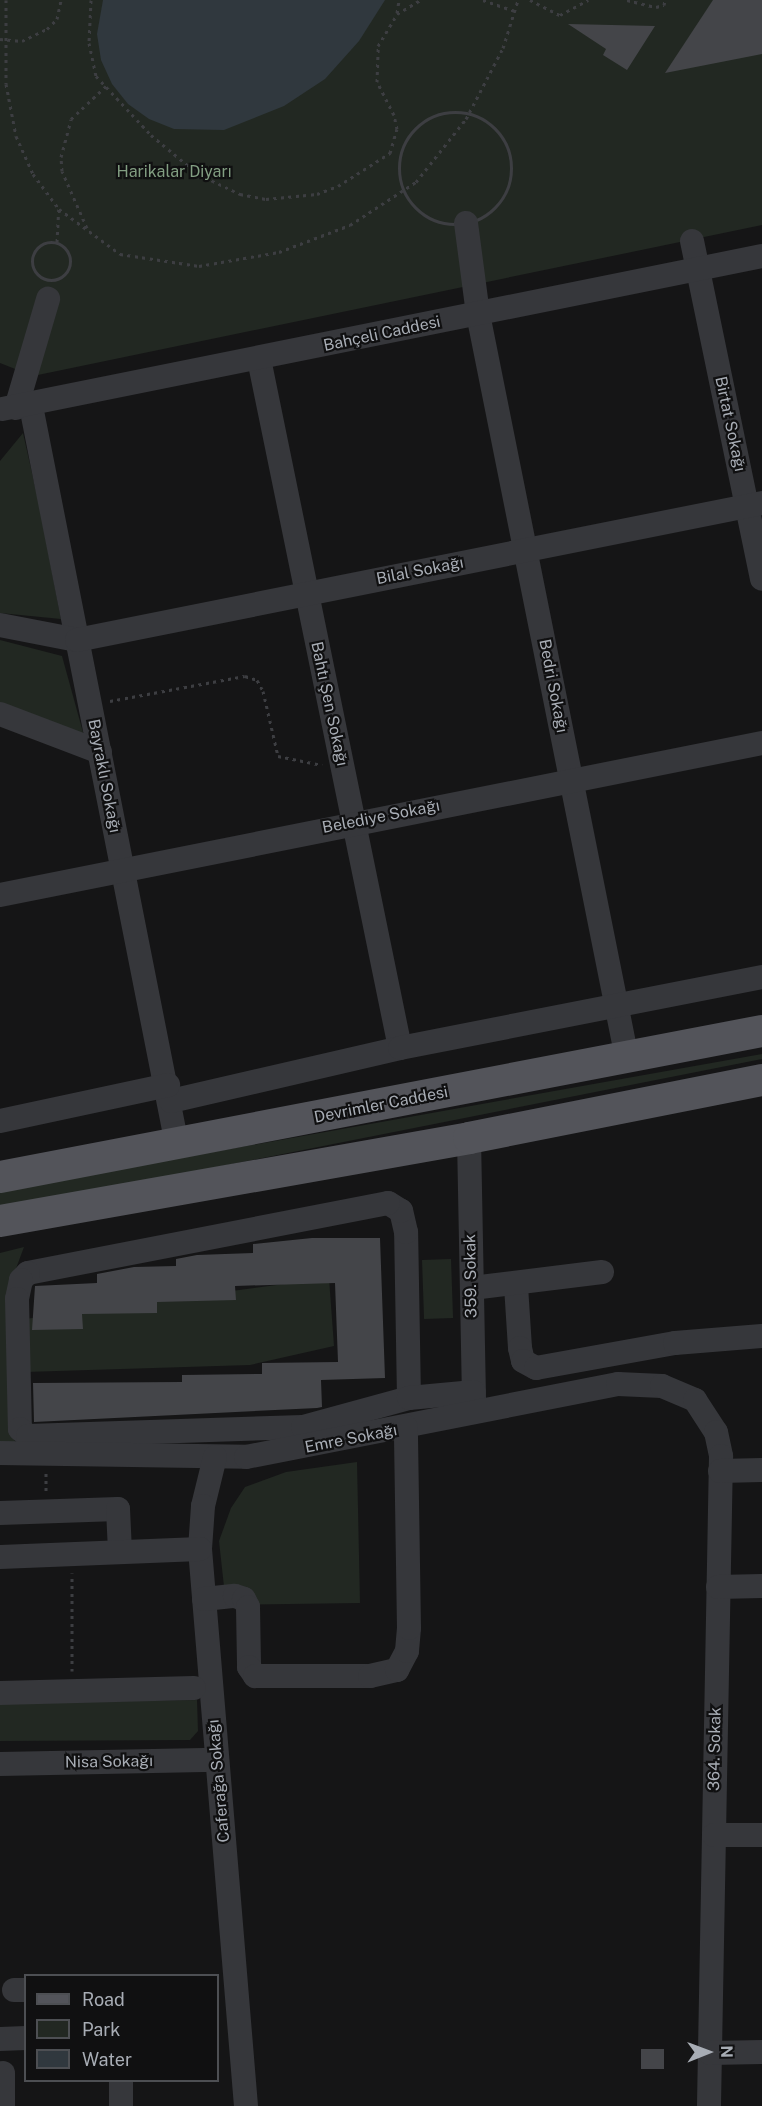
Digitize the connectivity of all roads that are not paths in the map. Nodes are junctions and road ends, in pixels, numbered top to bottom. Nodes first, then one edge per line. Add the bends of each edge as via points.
1 (466, 223) road end
2 (692, 241) dead end
3 (762, 256) edge
4 (697, 269) junction
5 (48, 299) dead end
6 (478, 315) junction
7 (259, 359) junction
8 (10, 410) edge
9 (754, 505) edge
10 (526, 550) junction
11 (762, 579) edge
12 (306, 594) junction
13 (0, 625) edge
14 (78, 640) junction
15 (0, 714) edge
16 (762, 743) edge
17 (100, 752) junction
18 (572, 780) junction
19 (353, 822) junction
20 (123, 869) junction
21 (0, 895) edge
22 (762, 977) edge
23 (617, 1006) junction
24 (762, 1031) edge
25 (400, 1048) junction
26 (627, 1058) junction
27 (762, 1080) edge
28 (170, 1093) junction
29 (0, 1121) edge
30 (469, 1138) junction
31 (177, 1145) junction
32 (0, 1177) edge
33 (0, 1221) edge
34 (602, 1272) dead end
35 (516, 1286) junction
36 (472, 1288) junction
37 (762, 1336) edge
38 (408, 1398) junction
39 (694, 1400) joint
40 (474, 1403) junction
41 (406, 1428) junction
42 (0, 1453) edge
43 (215, 1457) junction
44 (762, 1470) edge
45 (720, 1471) junction
46 (0, 1513) edge
47 (200, 1549) junction
48 (120, 1552) junction
49 (0, 1557) edge
50 (718, 1587) junction
51 (762, 1587) edge
52 (204, 1599) junction
53 (194, 1688) dead end
54 (0, 1693) edge
55 (217, 1760) junction
56 (0, 1764) edge
57 (714, 1835) junction
58 (762, 1835) edge
59 (227, 1984) edge
60 (0, 2038) edge
61 (24, 2038) edge
62 (229, 2038) edge
63 (762, 2052) edge
64 (710, 2053) junction
65 (3, 2073) dead end
66 (121, 2082) edge
67 (3, 2106) edge
68 (121, 2106) edge
69 (246, 2106) edge
70 (710, 2106) edge

1 - 6 street, Bedri Sokağı
2 - 4 street, Birtat Sokağı
3 - 4 street, Bahçeli Caddesi
4 - 6 street, Bahçeli Caddesi
4 - 9 street, Birtat Sokağı
5 - 8 street
6 - 7 street, Bahçeli Caddesi
6 - 10 street, Bedri Sokağı
7 - 8 street, Bahçeli Caddesi
7 - 12 street, Bahtı Şen Sokağı
8 - 14 street, Bayraklı Sokağı
9 - 10 street, Bilal Sokağı
9 - 11 street, Birtat Sokağı
10 - 12 street, Bilal Sokağı
10 - 18 street, Bedri Sokağı
12 - 14 street, Bilal Sokağı
12 - 19 street, Bahtı Şen Sokağı
13 - 14 street
14 - 17 street, Bayraklı Sokağı
15 - 17 street
16 - 18 street, Belediye Sokağı
17 - 20 street, Bayraklı Sokağı
18 - 19 street, Belediye Sokağı
18 - 23 street, Bedri Sokağı
19 - 20 street, Belediye Sokağı
19 - 25 street, Bahtı Şen Sokağı
20 - 21 street, Belediye Sokağı
20 - 28 street, Bayraklı Sokağı
22 - 23 street
23 - 25 street
23 - 26 street, Bedri Sokağı
24 - 26 main road, Devrimler Caddesi
25 - 28 street
26 - 31 main road, Devrimler Caddesi
27 - 30 main road
28 - 29 street
28 - 31 street, Bayraklı Sokağı
30 - 33 main road
30 - 36 street, 359. Sokak
31 - 32 main road, Devrimler Caddesi
34 - 35 street
35 - 36 street
35 - 37 street via 520,1348 524,1361 536,1368 675,1343
36 - 40 street, 359. Sokak
38 - 38 street via 406,1232 401,1211 387,1203 28,1273 21,1280 17,1299 20,1429 28,1436 303,1427
38 - 40 street
39 - 40 street, Emre Sokağı via 662,1386 618,1384
39 - 45 street, 364. Sokak via 716,1432
40 - 41 street, Emre Sokağı
41 - 43 street, Emre Sokağı via 272,1455
41 - 52 street via 409,1628 407,1651 396,1670 370,1676 255,1676 249,1667 248,1608 244,1599
42 - 43 street, Emre Sokağı
43 - 47 street, Caferağa Sokağı via 203,1506
44 - 45 street
45 - 50 street, 364. Sokak
46 - 48 street via 118,1509
47 - 48 street
47 - 52 street, Caferağa Sokağı
48 - 49 street
50 - 51 street
50 - 57 street, 364. Sokak
52 - 55 street, Caferağa Sokağı
53 - 54 street
55 - 56 street, Nisa Sokağı
55 - 59 street, Caferağa Sokağı
57 - 58 street
57 - 64 street, 364. Sokak
59 - 62 street, Caferağa Sokağı
60 - 61 street
62 - 69 street, Caferağa Sokağı
63 - 64 street
64 - 70 street, 364. Sokak
65 - 67 street
66 - 68 street

